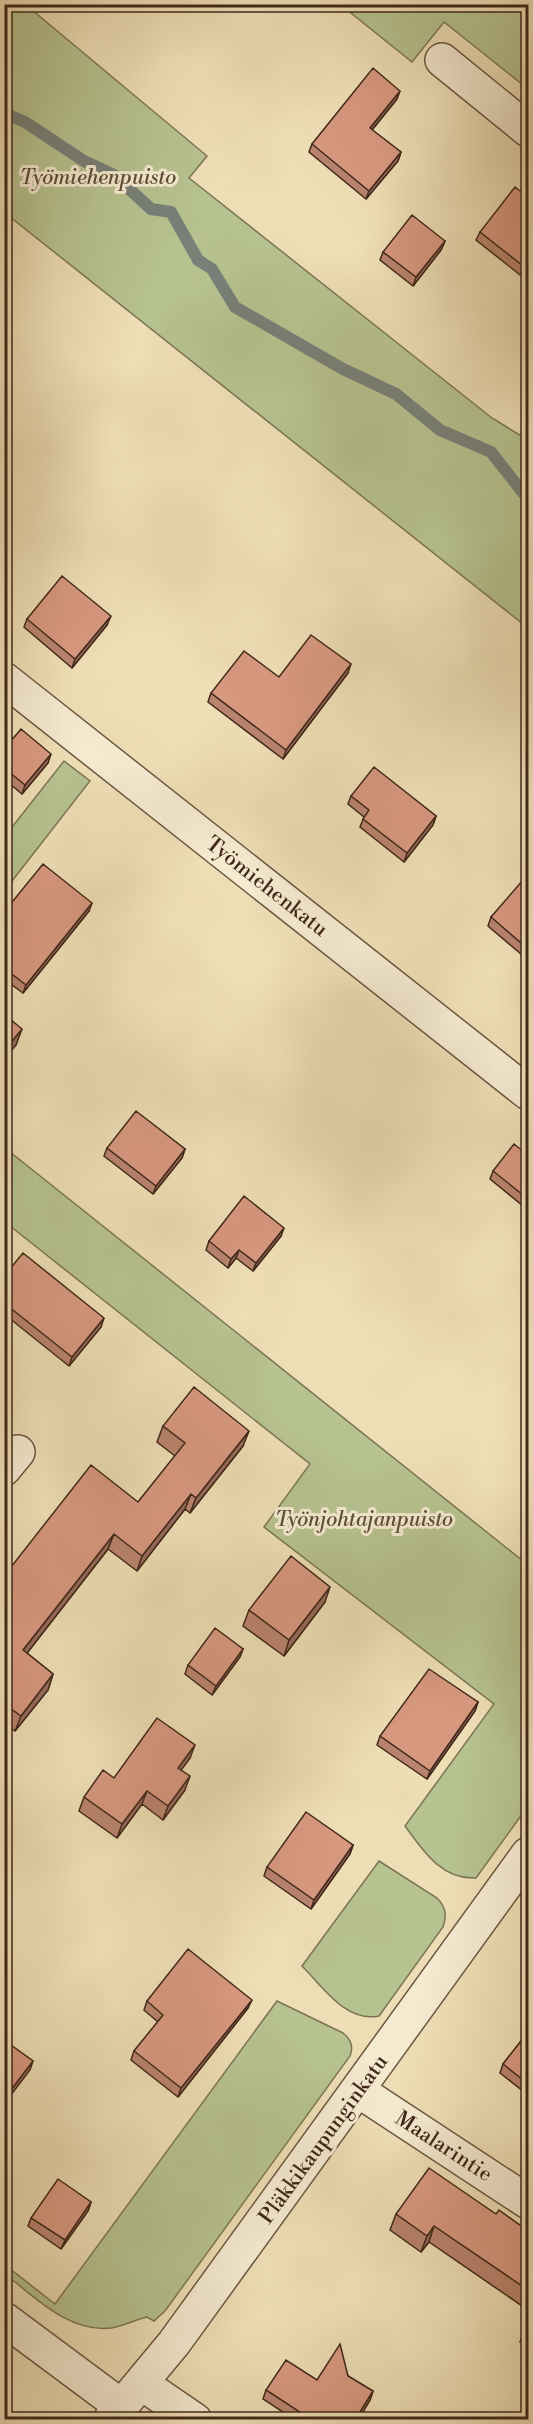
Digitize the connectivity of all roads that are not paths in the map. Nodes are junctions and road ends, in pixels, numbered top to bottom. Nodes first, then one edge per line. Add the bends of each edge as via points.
1 (442, 60) dead end
2 (528, 130) edge
3 (4, 679) edge
4 (528, 1093) edge
5 (528, 1854) edge
6 (359, 2091) junction
7 (528, 2202) edge
8 (4, 2319) edge
9 (124, 2403) edge
10 (195, 2420) edge

1 - 2 street
3 - 4 street, Työmiehenkatu
5 - 6 street, Pläkkikaupunginkatu
6 - 7 street, Maalarintie
6 - 9 street, Pläkkikaupunginkatu via 174,2343
8 - 9 street
9 - 10 street

